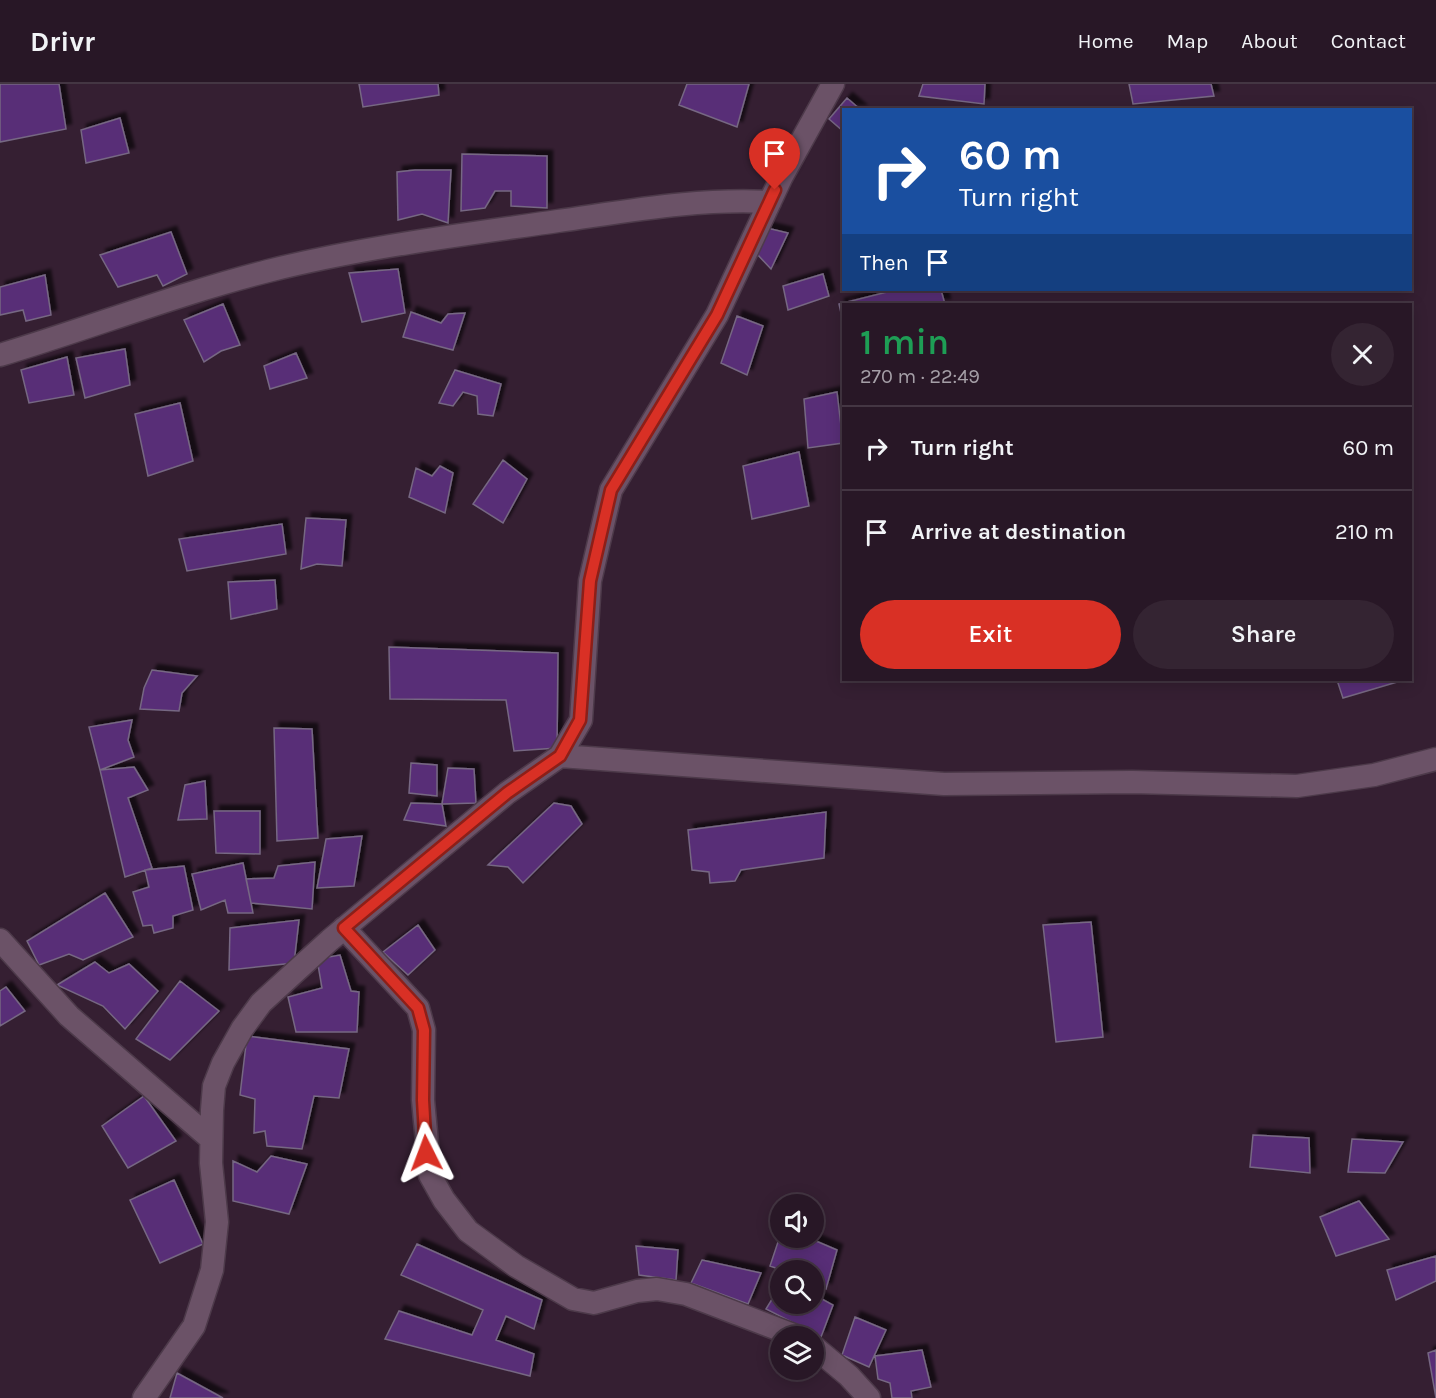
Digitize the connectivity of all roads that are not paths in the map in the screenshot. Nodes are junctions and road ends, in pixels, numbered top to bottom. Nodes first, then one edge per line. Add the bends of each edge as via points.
1 (832, 84) edge
2 (770, 202) junction
3 (0, 355) edge
4 (560, 756) junction
5 (1436, 759) edge
6 (344, 928) junction
7 (0, 940) edge
8 (212, 1139) junction
9 (770, 1326) edge
10 (824, 1355) edge
11 (144, 1398) edge
12 (869, 1398) edge

1 - 2 street
2 - 3 street via 702,201 419,240 270,271 165,300
2 - 4 street via 717,315 611,490 590,581 580,720
4 - 5 street via 944,784 1132,782 1297,786 1374,775
4 - 6 street via 507,793
6 - 8 street via 261,1003 242,1029 214,1086
6 - 9 street via 418,1008 424,1030 423,1100 429,1175 468,1231 516,1266 573,1299 594,1304 657,1289 686,1294
7 - 8 street via 69,1016
8 - 11 street via 217,1222 212,1270 194,1326
10 - 12 street

